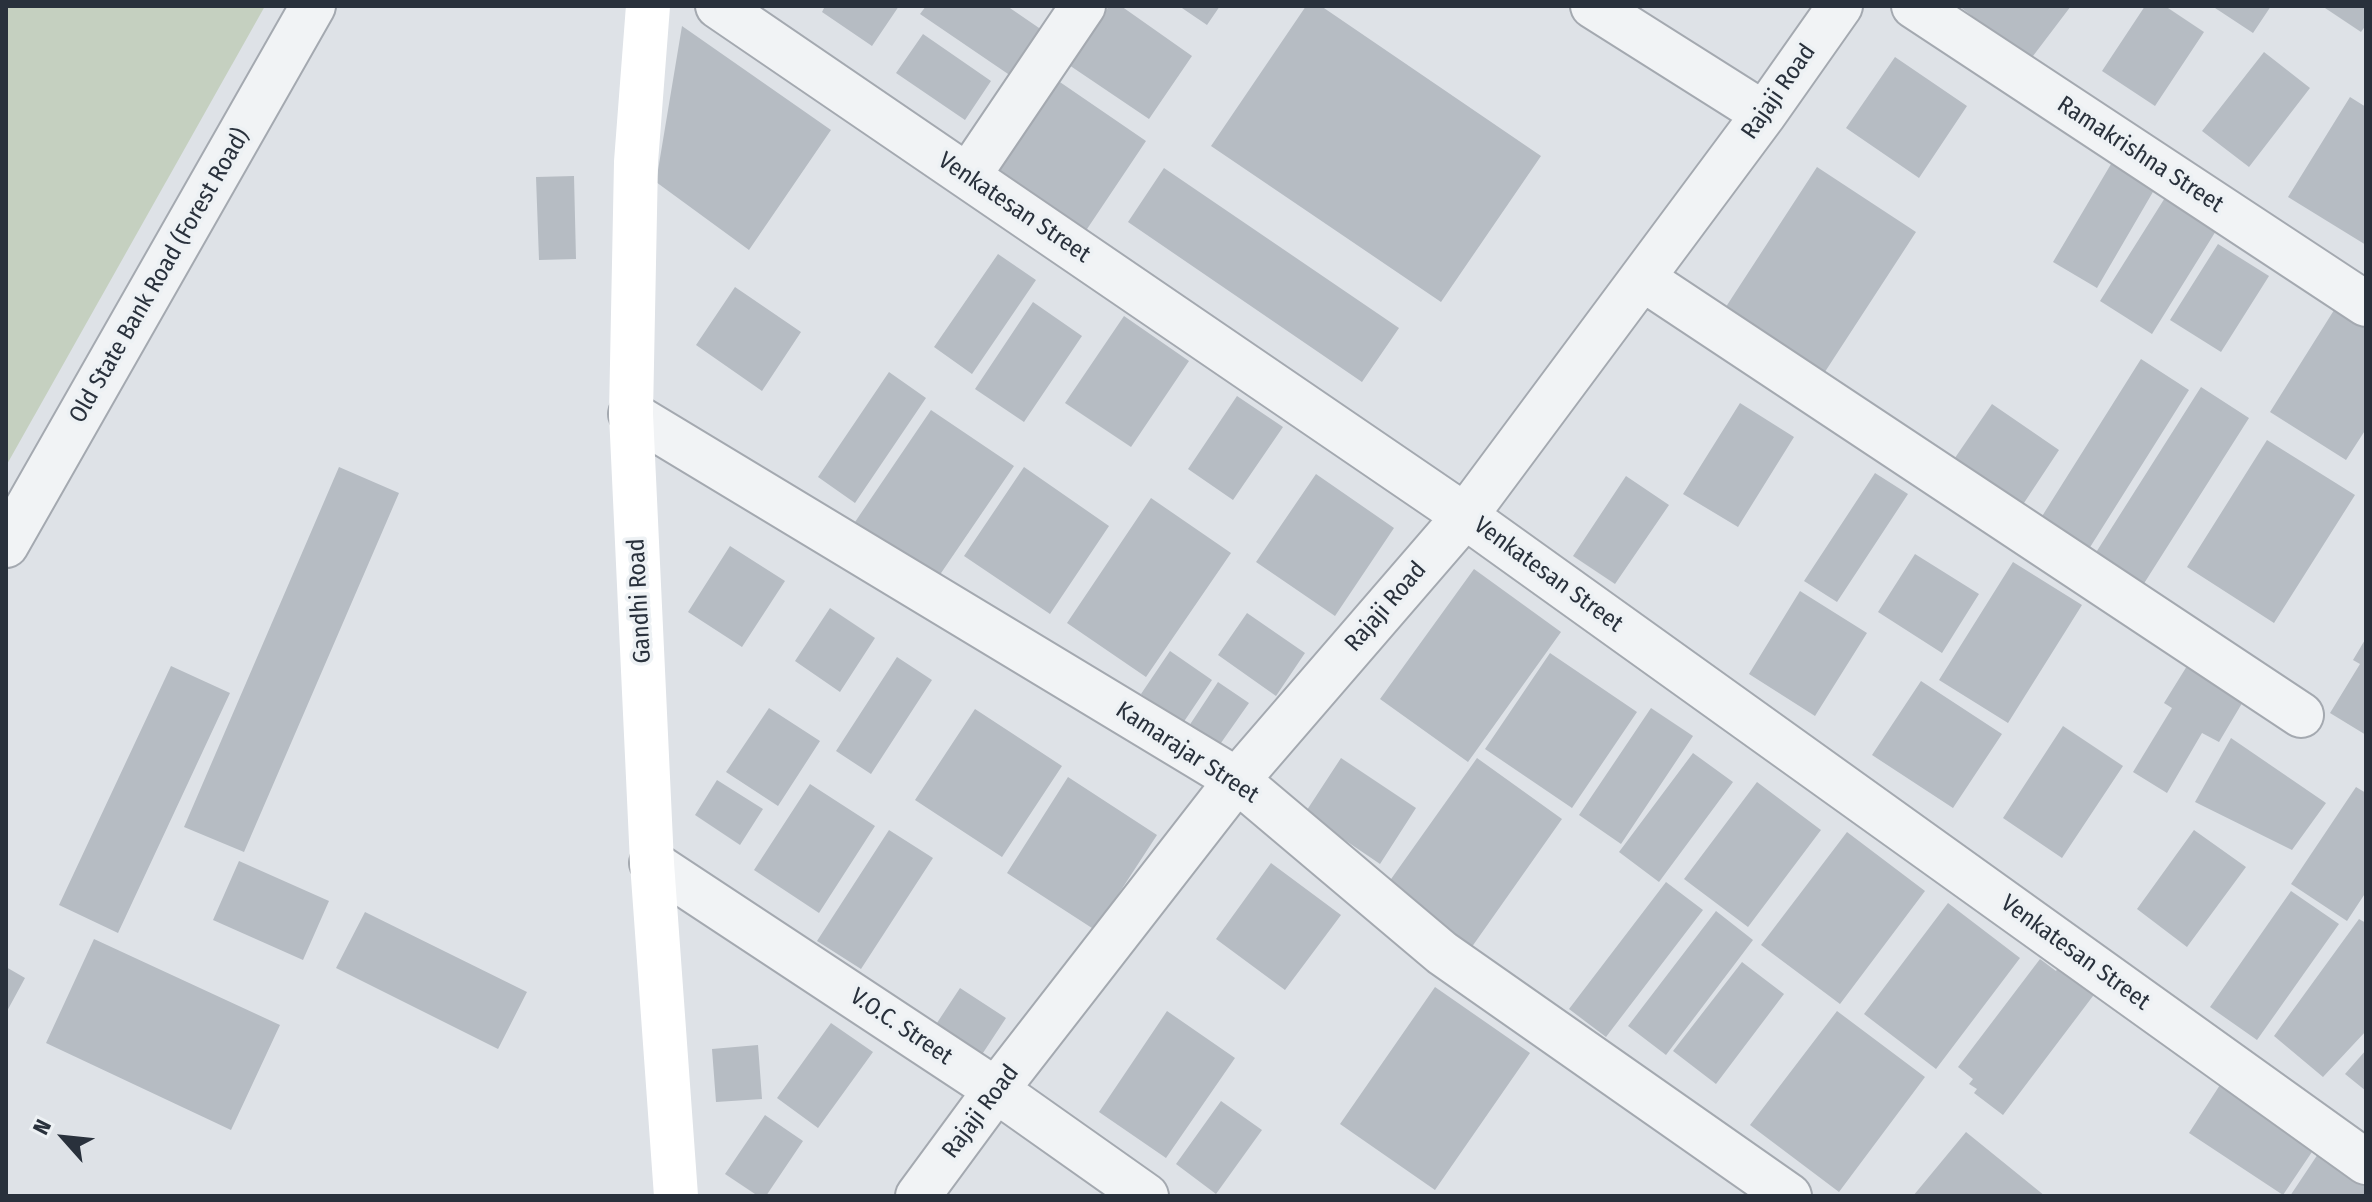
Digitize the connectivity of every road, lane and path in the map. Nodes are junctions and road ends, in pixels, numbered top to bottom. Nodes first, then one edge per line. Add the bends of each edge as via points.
1 (313, 6) edge
2 (648, 6) edge
3 (718, 6) edge
4 (1083, 6) edge
5 (1593, 6) edge
6 (1840, 6) edge
7 (1914, 6) edge
8 (1764, 114) junction
9 (968, 176) junction
10 (1642, 278) junction
11 (2366, 304) edge
12 (631, 414) junction
13 (1465, 516) junction
14 (6, 545) edge
15 (2301, 715) dead end
16 (1237, 780) junction
17 (652, 863) junction
18 (996, 1090) junction
19 (2366, 1162) edge
20 (676, 1196) edge
21 (918, 1196) edge
22 (1146, 1196) edge
23 (1789, 1196) edge

1 - 14 street, Old State Bank Road (Forest Road)
2 - 12 main road, Gandhi Road via 636,162
3 - 9 street, Venkatesan Street
4 - 9 street
5 - 8 street
6 - 8 street, Rajaji Road
7 - 11 street, Ramakrishna Street
8 - 10 street, Rajaji Road
9 - 13 street, Venkatesan Street
10 - 13 street, Rajaji Road
10 - 15 street
12 - 16 street, Kamarajar Street
12 - 17 main road, Gandhi Road
13 - 16 street, Rajaji Road
13 - 19 street, Venkatesan Street
16 - 18 street, Rajaji Road
16 - 23 street, Kamarajar Street via 1442,953
17 - 18 street, V.O.C. Street
17 - 20 main road, Gandhi Road
18 - 21 street, Rajaji Road
18 - 22 street, V.O.C. Street

